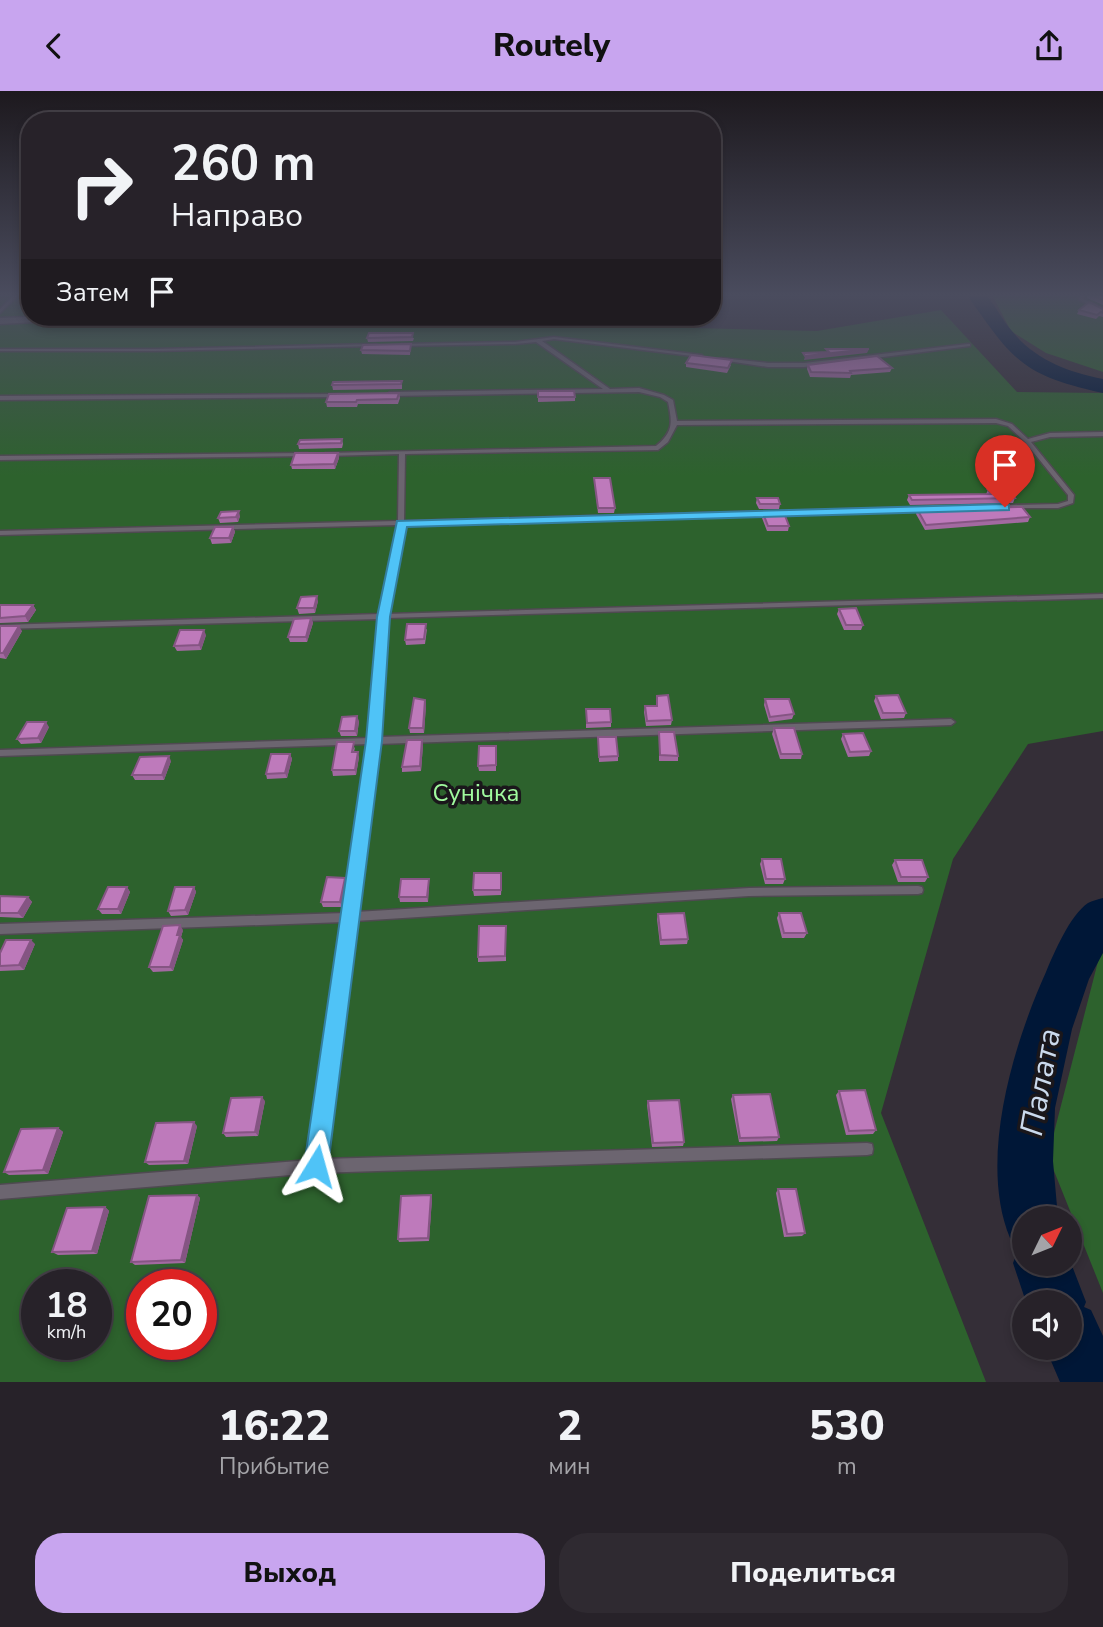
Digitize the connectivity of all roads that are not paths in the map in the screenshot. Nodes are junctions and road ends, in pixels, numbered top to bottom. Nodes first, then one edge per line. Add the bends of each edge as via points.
1 (559, 355) edge
2 (692, 355) edge
3 (884, 355) edge
4 (705, 357) edge
5 (718, 359) edge
6 (608, 390) junction
7 (342, 394) edge
8 (384, 394) edge
9 (0, 398) edge
10 (676, 423) junction
11 (1103, 434) edge
12 (1027, 441) junction
13 (402, 453) junction
14 (0, 459) edge
15 (1003, 507) edge
16 (934, 509) edge
17 (401, 523) junction
18 (0, 533) edge
19 (1103, 596) edge
20 (383, 617) junction
21 (0, 627) edge
22 (951, 722) dead end
23 (374, 741) junction
24 (0, 753) edge
25 (918, 890) dead end
26 (352, 917) junction
27 (0, 929) edge
28 (867, 1149) dead end
29 (316, 1166) junction
30 (0, 1192) edge

1 - 6 lane
2 - 4 lane
3 - 5 lane via 804,365
6 - 8 lane
6 - 10 lane via 662,396 671,401
7 - 9 lane
10 - 12 lane via 996,421 1010,425
10 - 13 lane via 658,448
11 - 12 lane via 1050,435
12 - 15 lane via 1071,495 1071,502
13 - 14 lane
13 - 17 lane
16 - 17 lane
17 - 18 lane
17 - 20 lane
19 - 20 lane
20 - 21 lane
20 - 23 lane
22 - 23 lane
23 - 24 lane
23 - 26 lane
25 - 26 lane via 749,892
26 - 27 lane
26 - 29 lane
28 - 29 lane
29 - 30 lane

